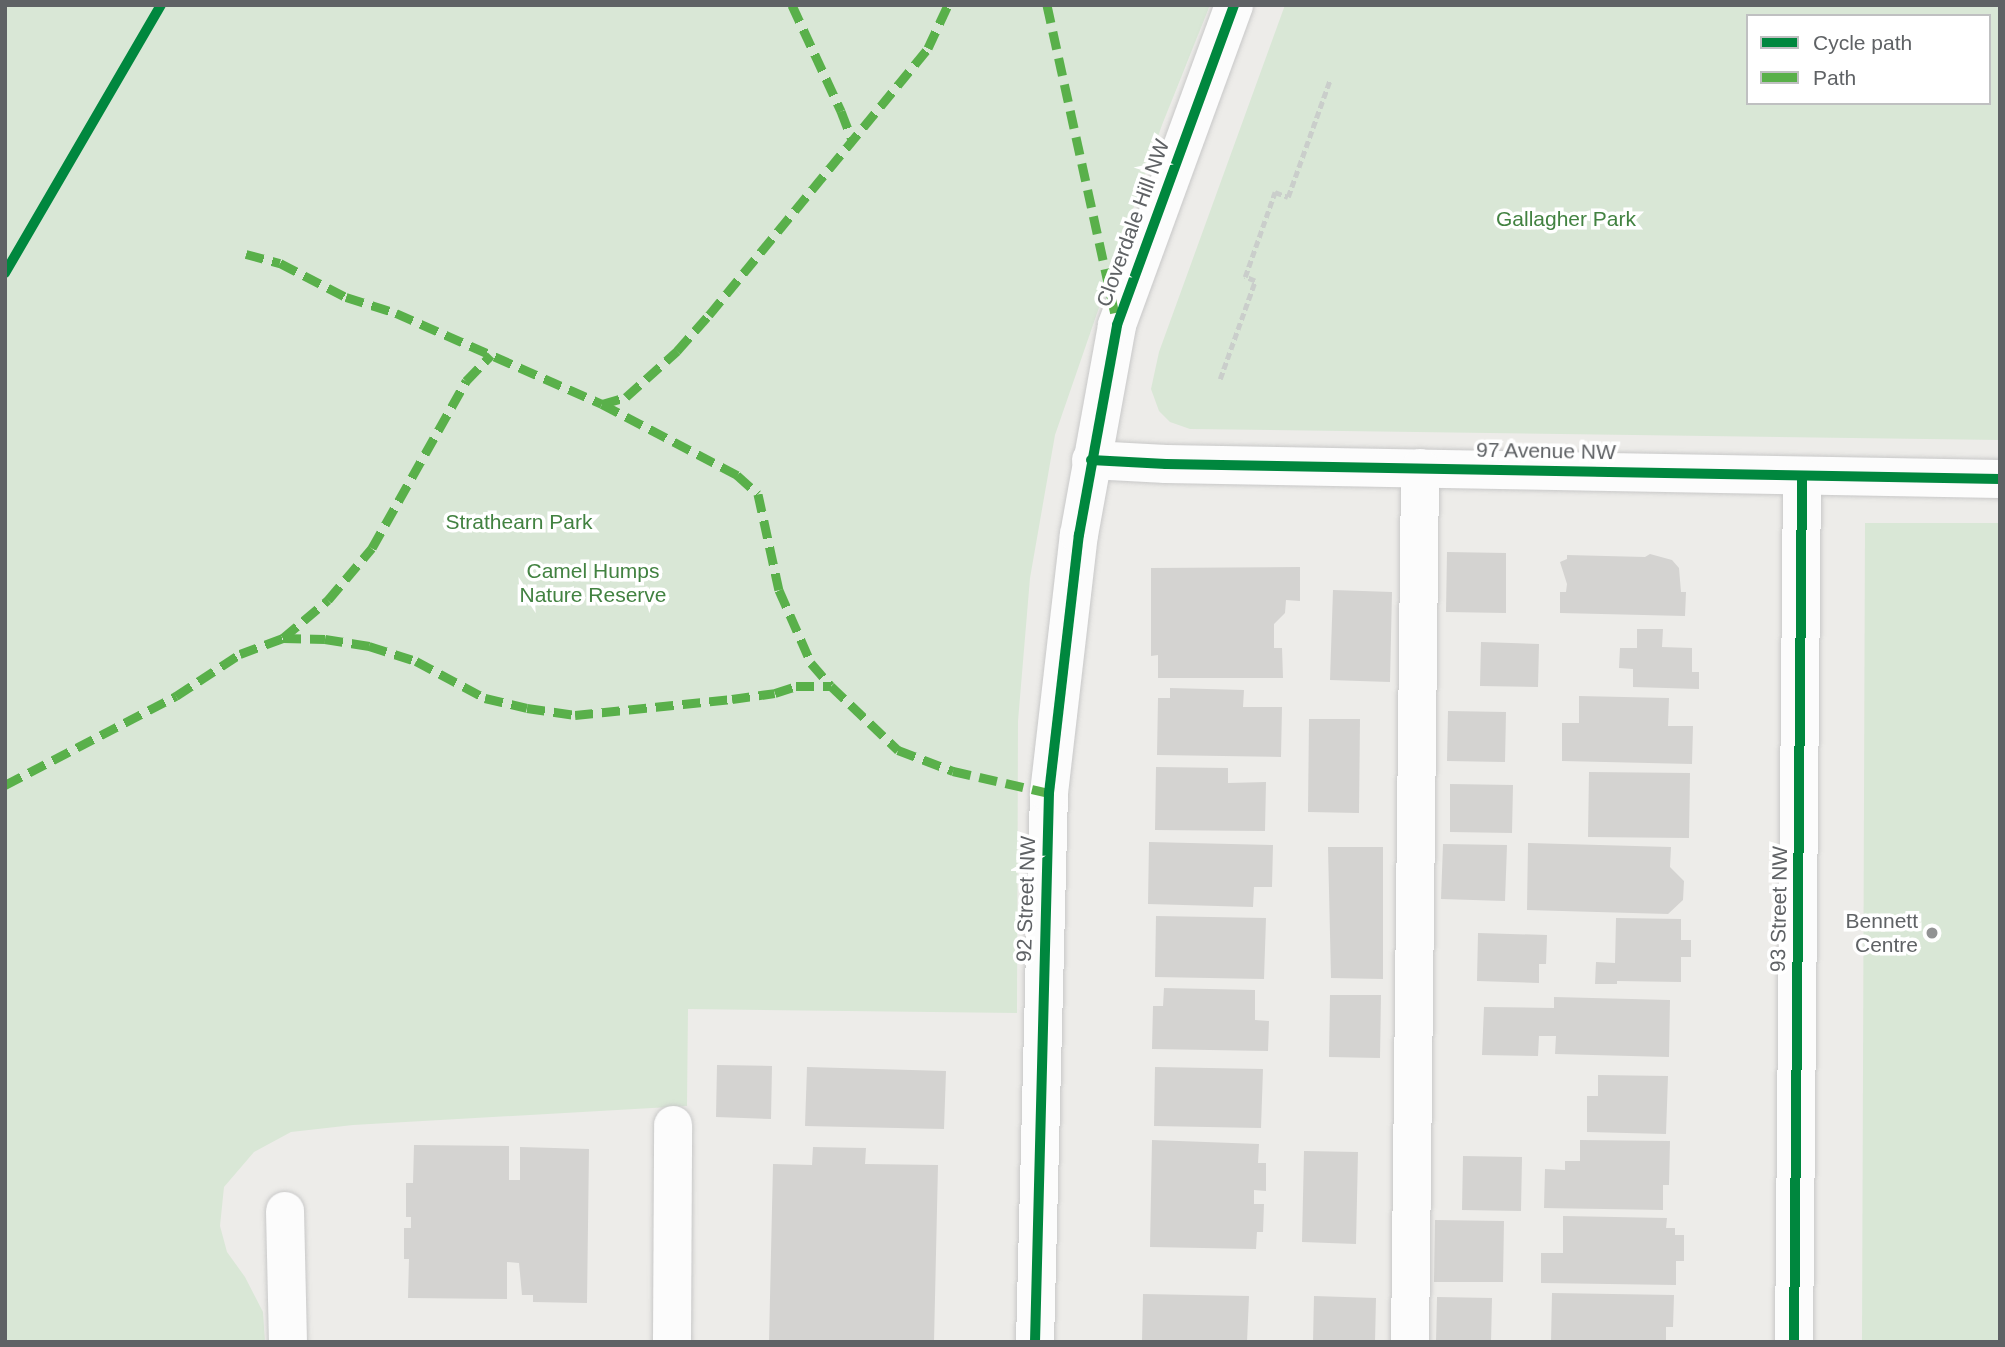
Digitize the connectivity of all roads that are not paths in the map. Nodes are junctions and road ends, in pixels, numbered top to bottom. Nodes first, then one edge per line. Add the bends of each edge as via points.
1 (1234, 5) edge
2 (1091, 460) junction
3 (1420, 468) junction
4 (1802, 477) junction
5 (2000, 479) edge
6 (673, 1125) dead end
7 (285, 1211) dead end
8 (288, 1342) edge
9 (672, 1342) edge
10 (1035, 1342) edge
11 (1410, 1342) edge
12 (1794, 1342) edge

1 - 2 street, Cloverdale Hill NW via 1117,325
2 - 3 street, 97 Avenue NW
2 - 10 street, 92 Street NW via 1049,793
3 - 4 street, 97 Avenue NW
3 - 11 street
4 - 5 street, 97 Avenue NW
4 - 12 street, 93 Street NW
6 - 9 street
7 - 8 street

